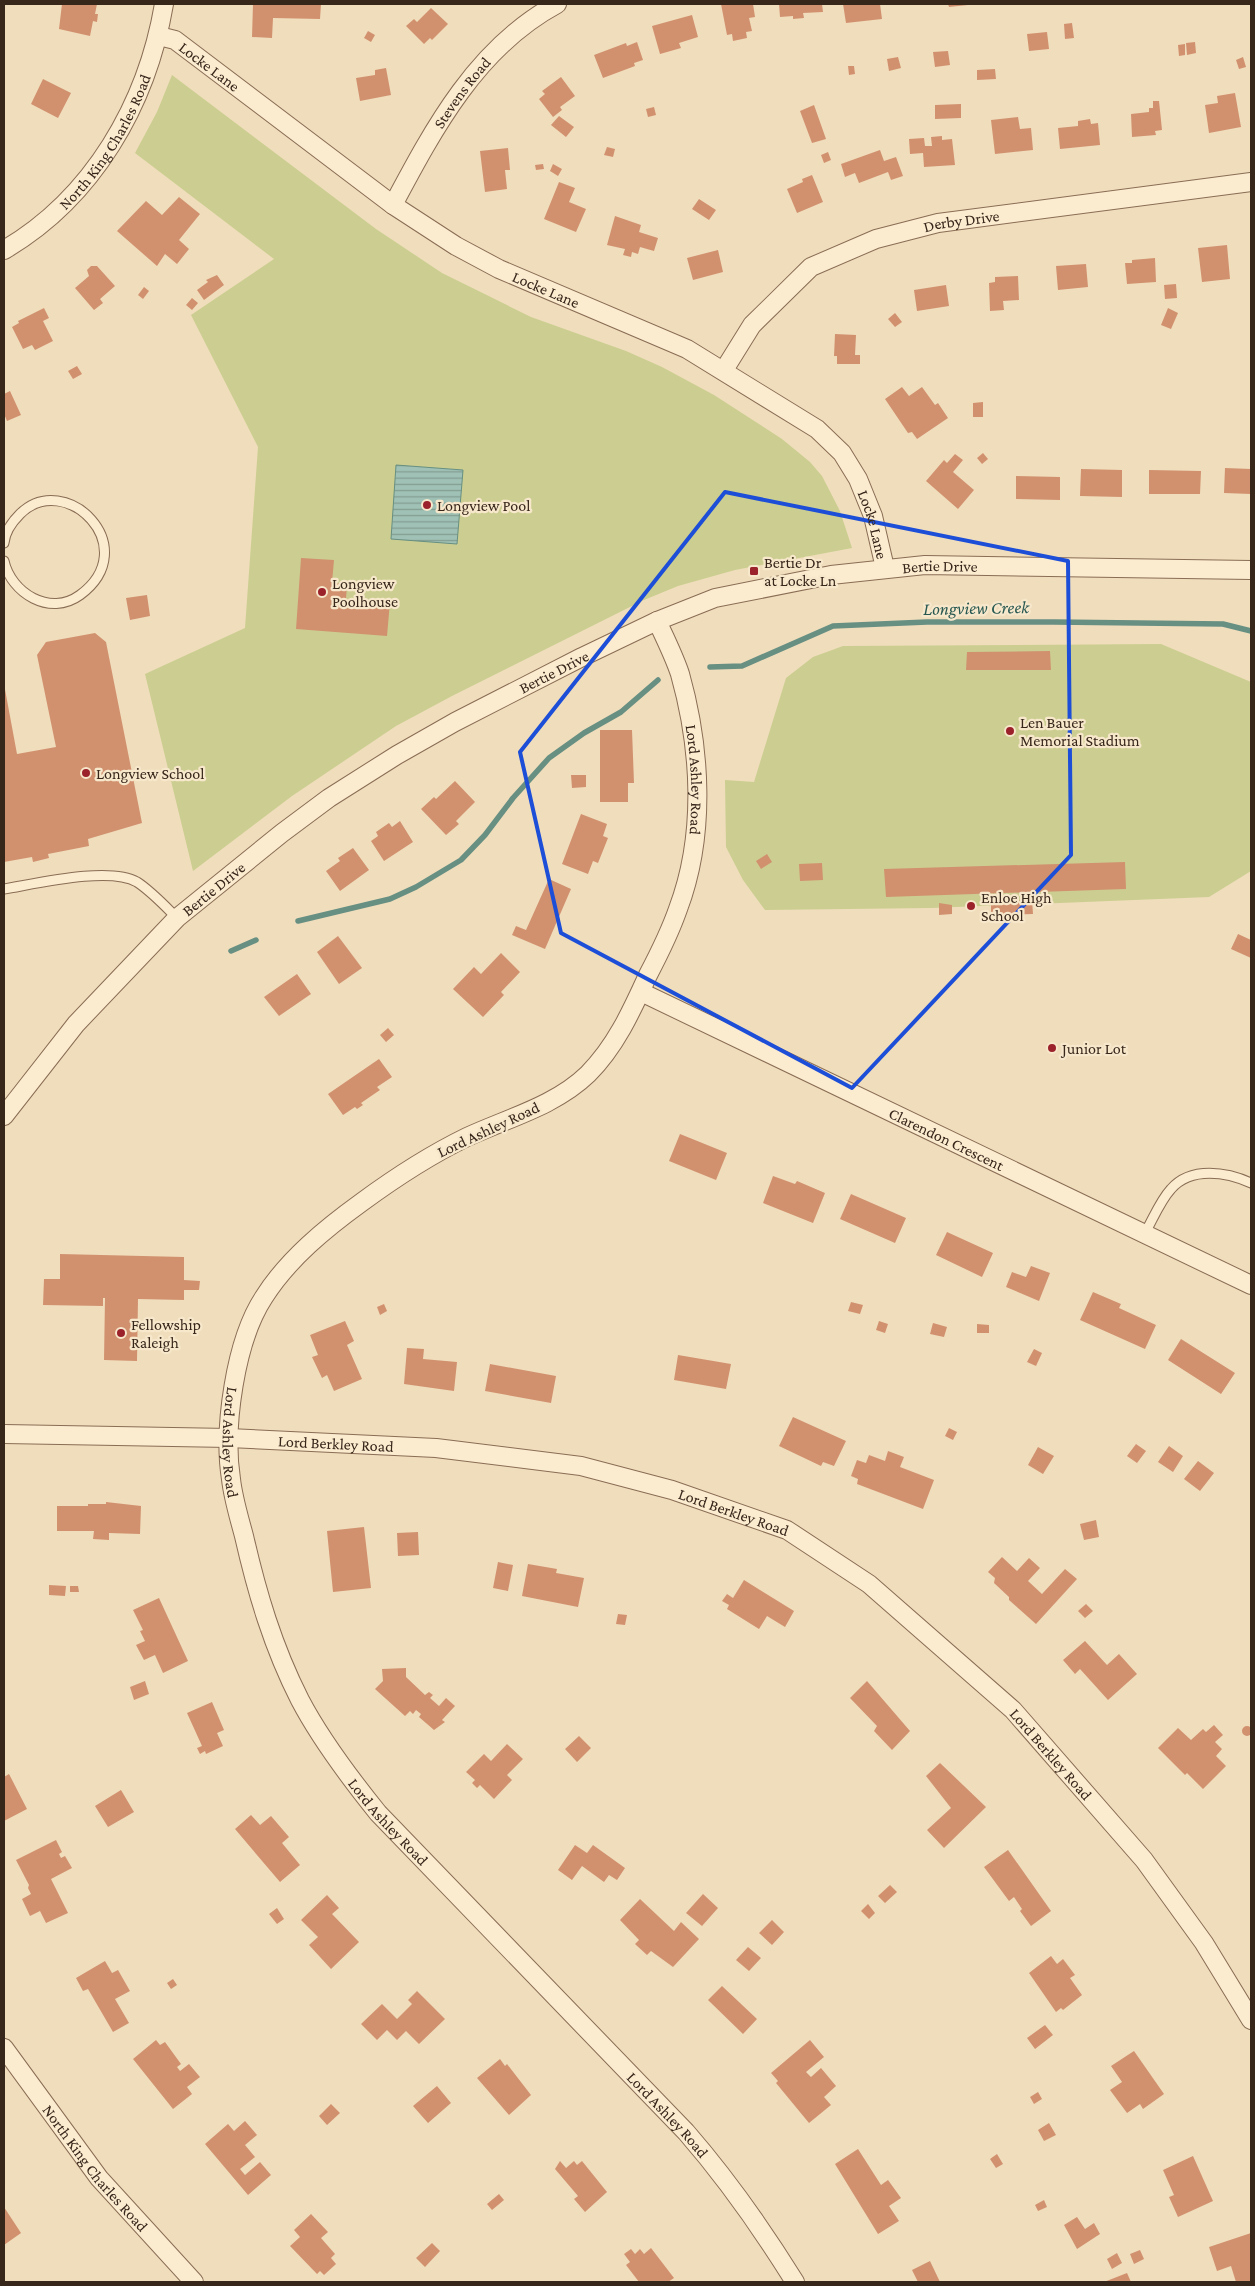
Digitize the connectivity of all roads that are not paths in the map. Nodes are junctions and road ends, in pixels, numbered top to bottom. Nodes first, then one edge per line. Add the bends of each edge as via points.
1 (164, 4) edge
2 (557, 4) edge
3 (159, 36) junction
4 (1251, 182) edge
5 (394, 205) junction
6 (4, 250) edge
7 (724, 370) junction
8 (4, 538) edge
9 (4, 543) edge
10 (4, 561) edge
11 (884, 568) junction
12 (1251, 570) edge
13 (657, 621) junction
14 (4, 889) edge
15 (177, 918) junction
16 (641, 992) junction
17 (4, 1116) edge
18 (1251, 1183) edge
19 (1145, 1233) junction
20 (1251, 1285) edge
21 (4, 1434) edge
22 (229, 1438) junction
23 (1251, 2020) edge
24 (4, 2048) edge
25 (194, 2282) edge
26 (795, 2282) edge

1 - 3 street, North King Charles Road
2 - 5 street, Stevens Road via 490,54 464,85 421,152
3 - 5 street, Locke Lane via 175,40
3 - 6 street, North King Charles Road via 136,100 97,168 52,218
4 - 7 street, Derby Drive via 938,223 876,238 811,268 752,325
5 - 7 street, Locke Lane via 456,246 499,269 650,331
7 - 11 street, Locke Lane via 817,429 842,453 858,479 873,516
8 - 9 lane
8 - 10 lane via 11,523 23,511 55,501 71,504 86,512 97,524 105,556 91,587 62,603 44,602 28,596 15,586
11 - 12 street, Bertie Drive via 925,565
11 - 13 street, Bertie Drive via 777,584 724,596
13 - 15 street, Bertie Drive via 455,722 397,755 282,832
13 - 16 street, Lord Ashley Road via 679,670 688,709 694,739 698,804 690,865 679,907
14 - 15 lane via 84,876 111,876 136,881
15 - 17 street, Bertie Drive via 76,1024
16 - 19 street, Clarendon Crescent
16 - 22 street, Lord Ashley Road via 604,1057 566,1092 440,1151 360,1203 292,1261 262,1298 243,1342 233,1391
18 - 19 lane via 1212,1172 1187,1177 1171,1188
19 - 20 street, Clarendon Crescent
21 - 22 street, Lord Berkley Road
22 - 23 street, Lord Berkley Road via 436,1448 581,1466 672,1490 786,1530 869,1584 1013,1710 1144,1860 1204,1943
22 - 26 street, Lord Ashley Road via 230,1479 263,1613 280,1658 321,1736 378,1813 710,2160 754,2217
24 - 25 street, North King Charles Road via 99,2178

